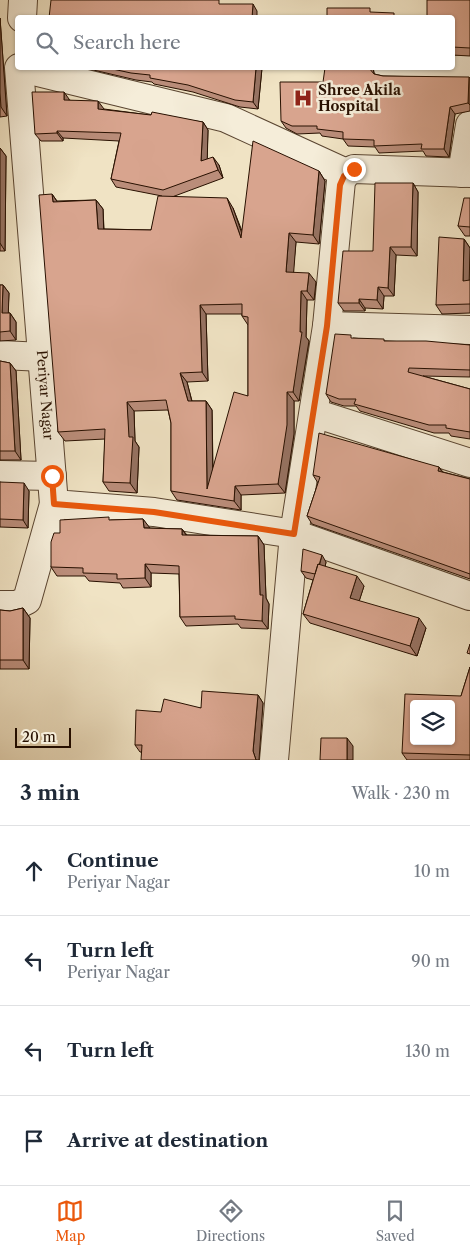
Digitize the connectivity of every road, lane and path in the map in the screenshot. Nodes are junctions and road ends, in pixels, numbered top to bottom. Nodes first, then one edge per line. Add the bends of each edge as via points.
1 (23, 0) edge
2 (22, 15) edge
3 (0, 61) edge
4 (15, 61) edge
5 (20, 70) edge
6 (28, 70) edge
7 (455, 70) edge
8 (470, 70) edge
9 (470, 125) edge
10 (346, 173) junction
11 (466, 173) edge
12 (327, 326) junction
13 (470, 330) edge
14 (0, 355) edge
15 (44, 357) junction
16 (314, 412) junction
17 (470, 463) edge
18 (0, 475) edge
19 (52, 476) junction
20 (54, 504) junction
21 (294, 534) junction
22 (470, 596) edge
23 (0, 605) edge
24 (274, 760) edge

1 - 2 street
3 - 4 street
5 - 15 street, Periyar Nagar
6 - 10 street via 226,118
7 - 8 street
9 - 11 street
10 - 11 street via 354,169
10 - 12 street via 340,185
12 - 13 street
12 - 16 street
14 - 15 street
15 - 19 street, Periyar Nagar
16 - 17 street
16 - 21 street
18 - 19 street
19 - 20 street, Periyar Nagar
20 - 21 street via 154,512
20 - 23 street, Periyar Nagar via 27,600 17,605
21 - 22 street
21 - 24 street

